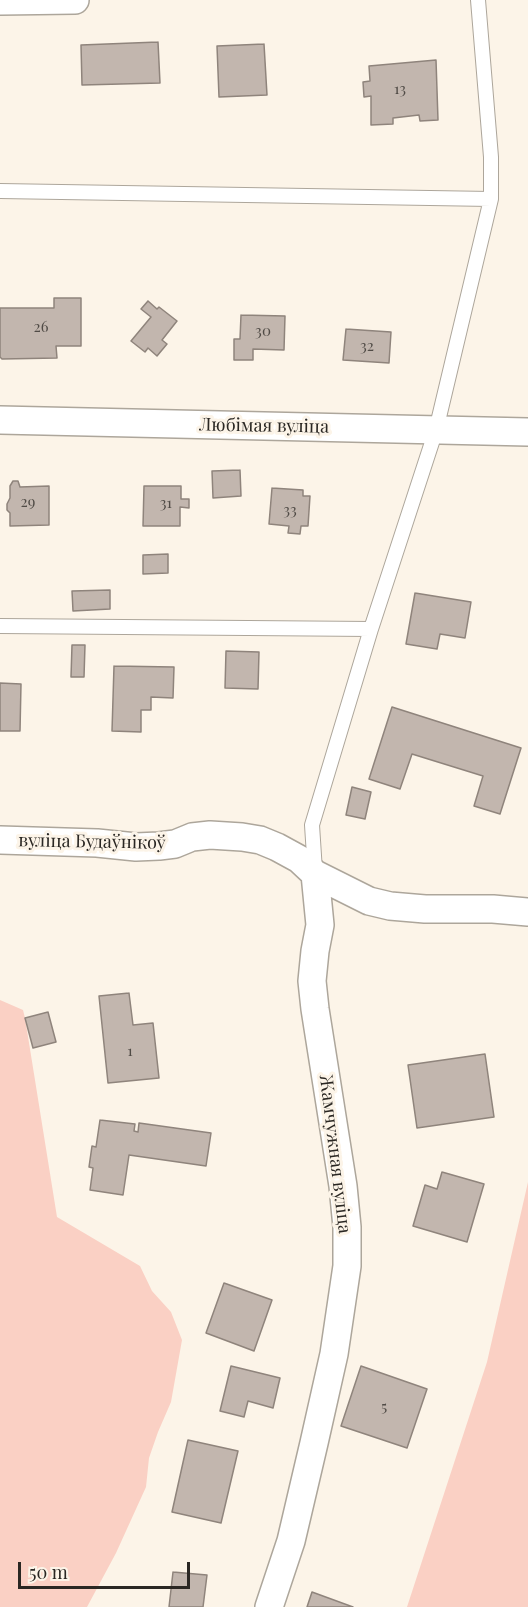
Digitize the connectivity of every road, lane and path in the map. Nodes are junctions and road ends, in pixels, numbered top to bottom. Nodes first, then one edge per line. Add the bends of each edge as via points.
1 (75, 0) edge
2 (478, 0) edge
3 (0, 1) edge
4 (0, 191) edge
5 (491, 199) junction
6 (0, 420) edge
7 (436, 430) junction
8 (528, 432) edge
9 (0, 626) edge
10 (371, 629) junction
11 (0, 840) edge
12 (315, 874) junction
13 (528, 912) edge
14 (269, 1607) edge

1 - 3 street
2 - 5 lane
4 - 5 lane
5 - 7 lane
6 - 7 street, Любімая вуліца
7 - 8 street, Любімая вуліца
7 - 10 lane
9 - 10 lane
10 - 12 lane via 312,825
11 - 12 street, вуліца Будаўнікоў via 136,847 175,844 210,835 242,837 277,847
12 - 13 street, вуліца Будаўнікоў via 369,901 390,906
12 - 14 street, Жамчужная вуліца via 320,925 312,981 343,1186 346,1266 334,1354 317,1432 291,1541

